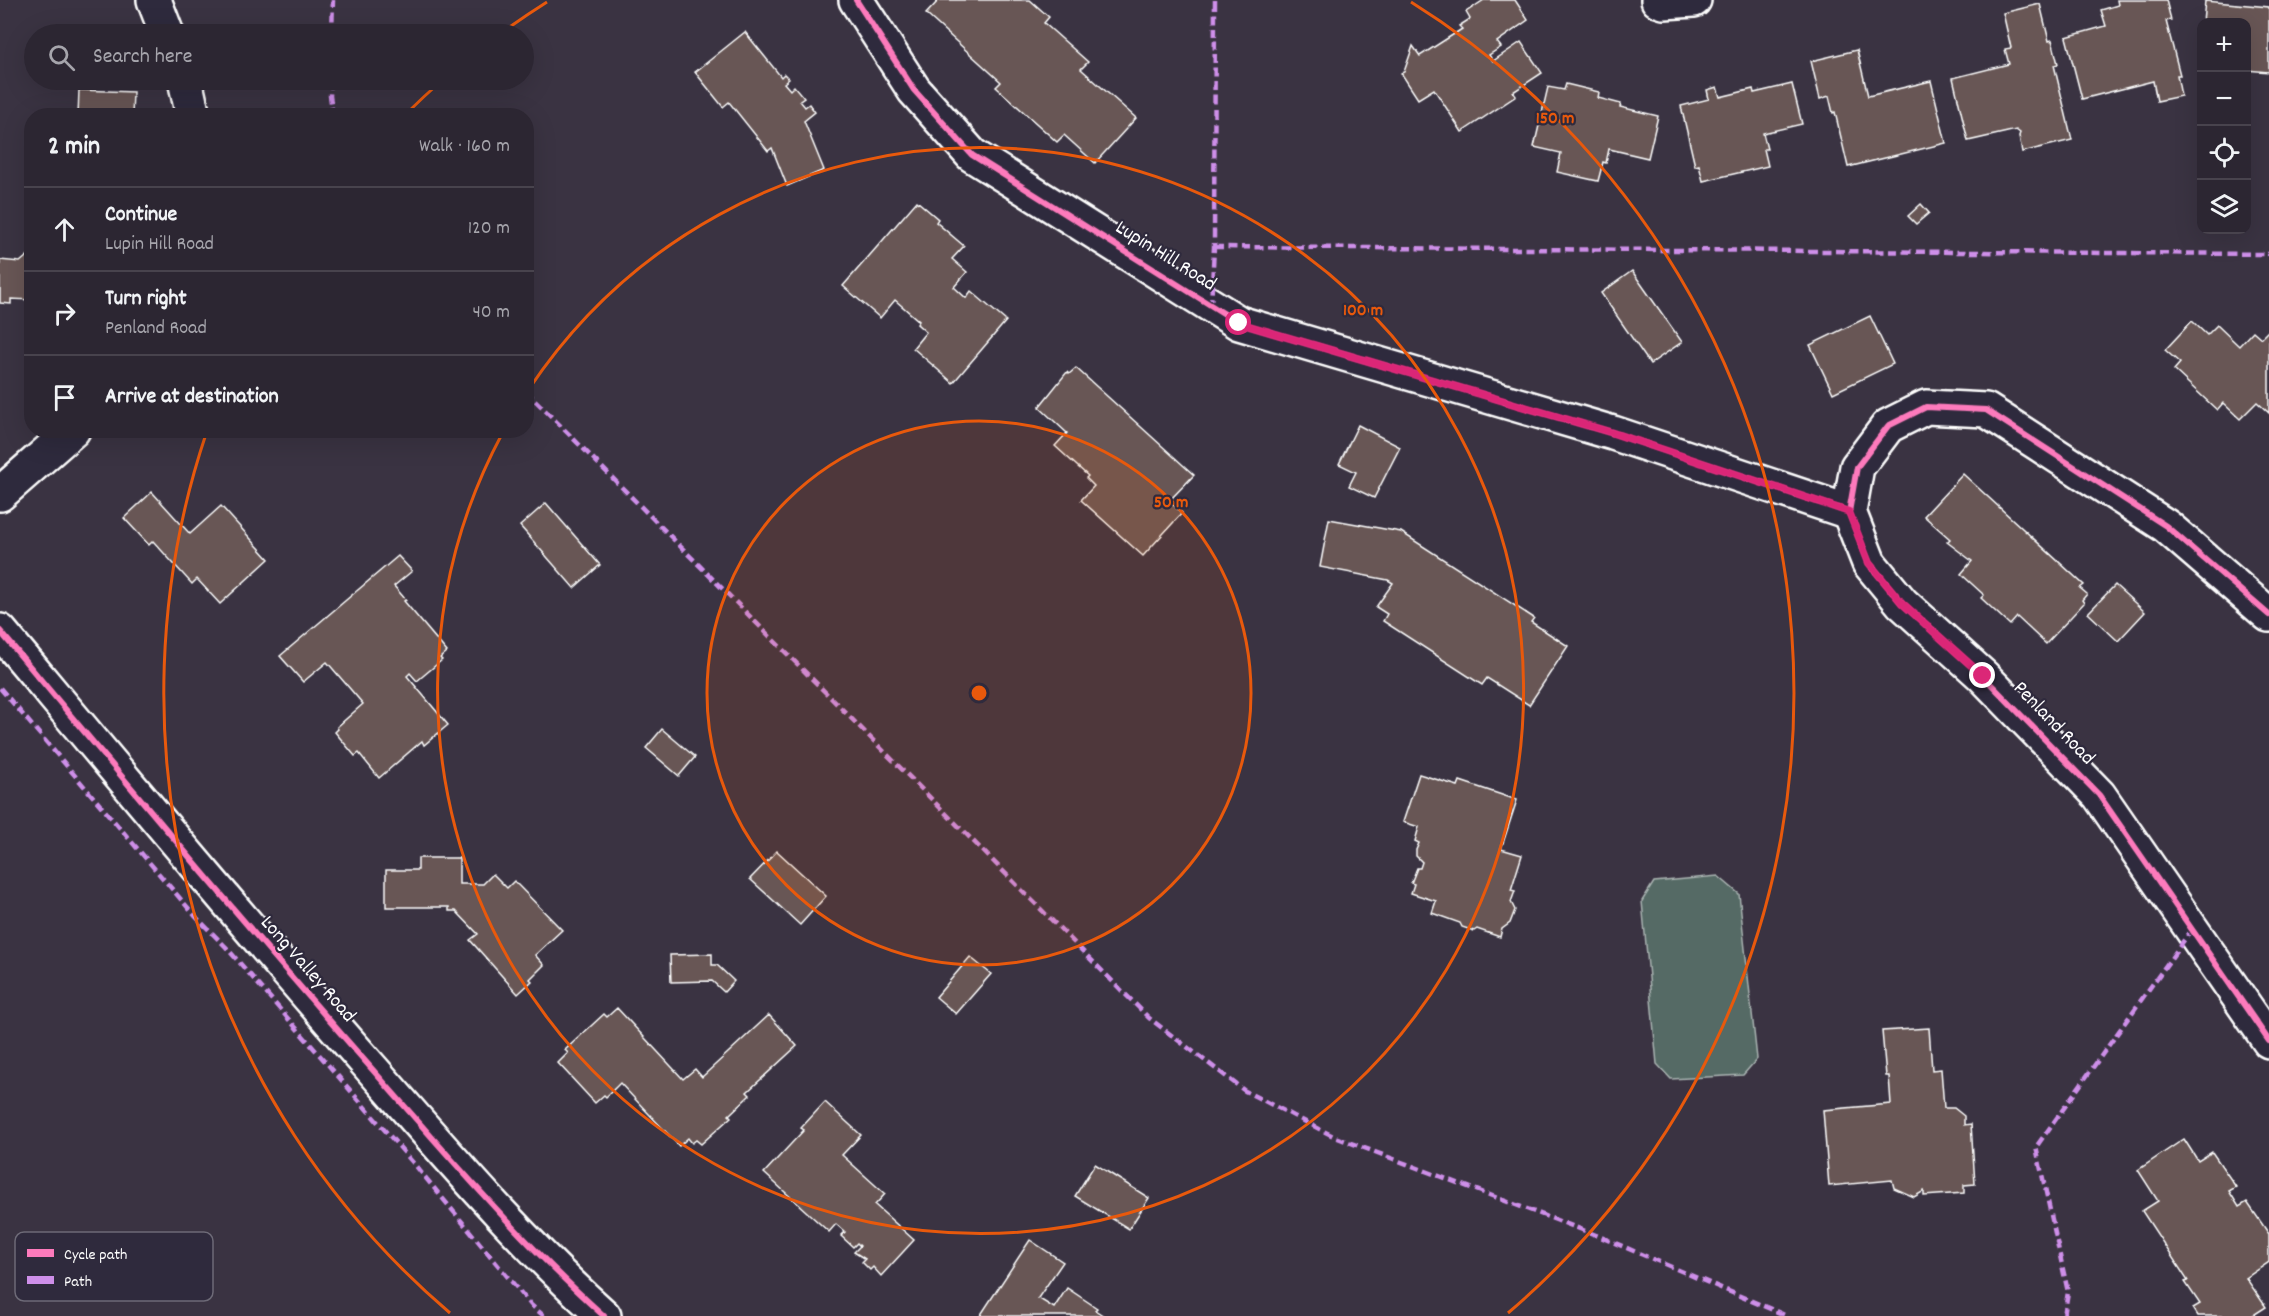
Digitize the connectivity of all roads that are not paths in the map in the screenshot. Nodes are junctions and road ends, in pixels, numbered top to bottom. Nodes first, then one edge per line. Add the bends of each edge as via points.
1 (154, 0) edge
2 (856, 0) edge
3 (1658, 0) edge
4 (1694, 0) edge
5 (163, 24) edge
6 (187, 90) edge
7 (191, 108) edge
8 (65, 438) edge
9 (0, 494) edge
10 (1849, 512) junction
11 (2269, 615) edge
12 (0, 631) edge
13 (2269, 1041) edge
14 (604, 1316) edge

1 - 5 street
2 - 10 street, Lupin Hill Road via 914,90 972,155 1239,323 1613,433
3 - 4 street
6 - 7 street
8 - 9 street
10 - 11 street via 1857,467 1888,426 1926,407 1986,410 2166,526
10 - 13 street, Penland Road via 1869,563 1902,603 1983,676 2099,795
12 - 14 street, Long Valley Road via 248,928 414,1117 563,1280

